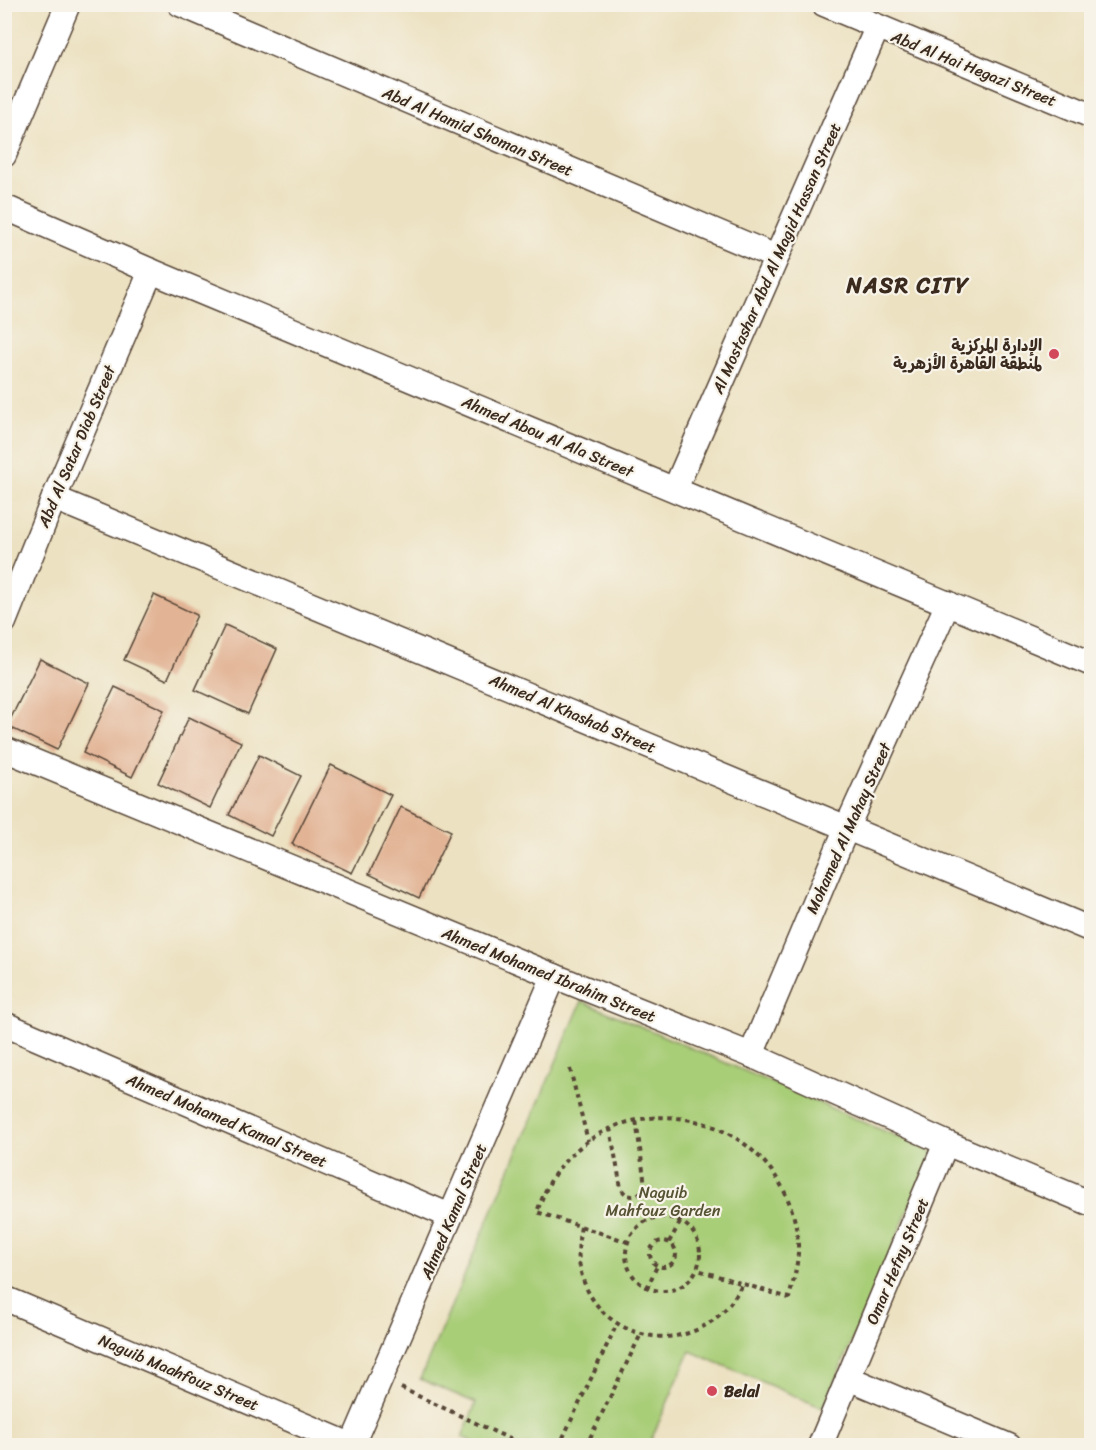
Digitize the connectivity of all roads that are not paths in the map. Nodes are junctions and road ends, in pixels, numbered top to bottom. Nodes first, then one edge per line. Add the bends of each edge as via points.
1 (68, 4) edge
2 (180, 4) edge
3 (824, 4) edge
4 (877, 28) junction
5 (1092, 116) edge
6 (4, 155) edge
7 (4, 207) edge
8 (776, 257) junction
9 (151, 271) junction
10 (675, 489) junction
11 (54, 498) junction
12 (948, 603) junction
13 (4, 622) edge
14 (1092, 664) edge
15 (4, 749) edge
16 (847, 827) junction
17 (1092, 930) edge
18 (554, 976) junction
19 (4, 1024) edge
20 (751, 1055) junction
21 (946, 1143) junction
22 (1092, 1204) edge
23 (450, 1216) junction
24 (4, 1298) edge
25 (848, 1378) junction
26 (353, 1445) edge
27 (820, 1446) edge
28 (1009, 1446) edge

1 - 6 street
2 - 8 street, Abd Al Hamid Shoman Street
3 - 4 street, Abd Al Hai Hegazi Street
4 - 5 street, Abd Al Hai Hegazi Street
4 - 8 street, Al Mostashar Abd Al Magid Hassan Street
7 - 9 street, Ahmed Abou Al Ala Street
8 - 10 street, Al Mostashar Abd Al Magid Hassan Street
9 - 10 street, Ahmed Abou Al Ala Street
9 - 11 street, Abd Al Satar Diab Street
10 - 12 street, Ahmed Abou Al Ala Street
11 - 13 street, Abd Al Satar Diab Street
11 - 16 street, Ahmed Al Khashab Street
12 - 14 street, Ahmed Abou Al Ala Street
12 - 16 street, Mohamed Al Mahay Street
15 - 18 street, Ahmed Mohamed Ibrahim Street
16 - 17 street, Ahmed Al Khashab Street
16 - 20 street, Mohamed Al Mahay Street
18 - 20 street, Ahmed Mohamed Ibrahim Street
18 - 23 street, Ahmed Kamal Street
19 - 23 street, Ahmed Mohamed Kamal Street
20 - 21 street, Ahmed Mohamed Ibrahim Street
21 - 22 street, Ahmed Mohamed Ibrahim Street
21 - 25 street, Omar Hefny Street
23 - 26 street, Ahmed Kamal Street
24 - 26 street, Naguib Maahfouz Street
25 - 27 street, Omar Hefny Street
25 - 28 street

